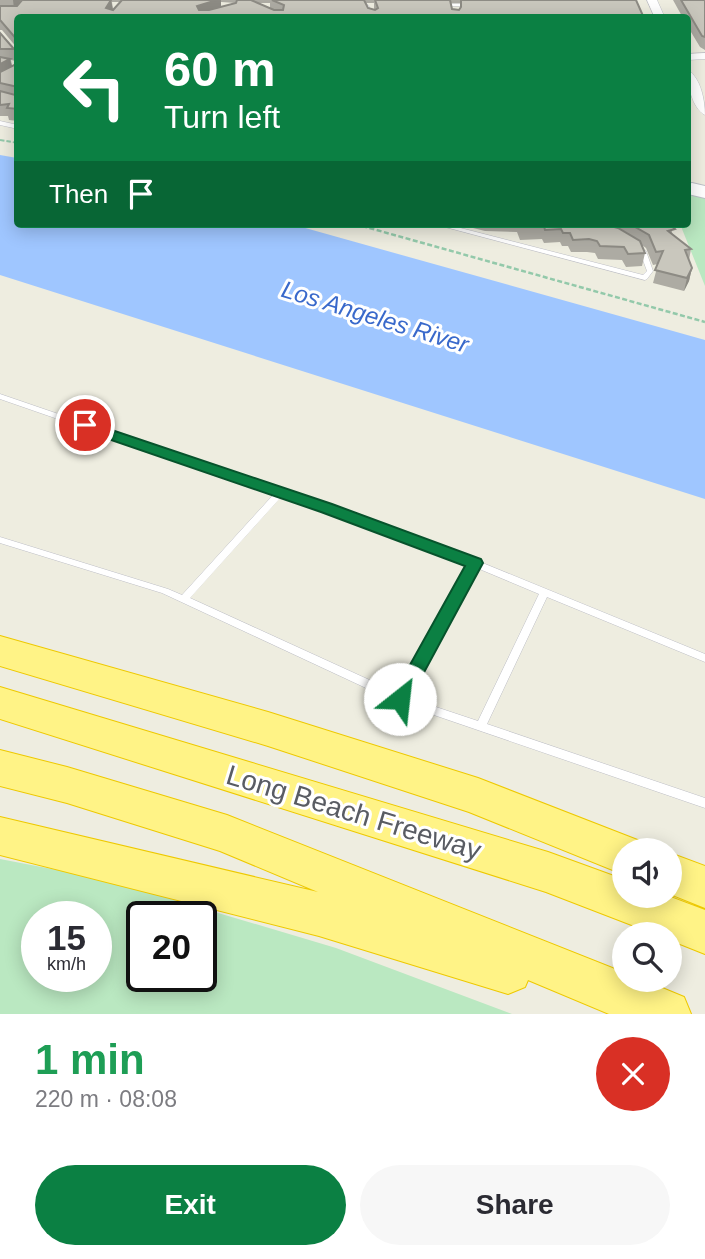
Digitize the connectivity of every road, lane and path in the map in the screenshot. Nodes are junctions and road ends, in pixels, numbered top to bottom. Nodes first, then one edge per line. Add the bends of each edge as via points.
1 (353, 5) edge
2 (366, 5) junction
3 (379, 5) edge
4 (429, 5) edge
5 (454, 5) junction
6 (479, 5) edge
7 (371, 14) edge
8 (455, 14) edge
9 (0, 34) edge
10 (14, 53) edge
11 (691, 80) edge
12 (705, 112) edge
13 (369, 228) edge
14 (452, 228) edge
15 (627, 242) edge
16 (705, 322) edge
17 (0, 396) edge
18 (281, 492) junction
19 (0, 540) edge
20 (475, 563) junction
21 (545, 592) junction
22 (183, 600) junction
23 (3, 652) edge
24 (705, 658) edge
25 (400, 699) junction
26 (0, 703) edge
27 (481, 726) junction
28 (0, 768) edge
29 (0, 776) edge
30 (67, 785) junction
31 (705, 803) edge
32 (0, 836) edge
33 (612, 850) edge
34 (682, 878) edge
35 (705, 887) edge
36 (705, 932) edge
37 (633, 1014) edge
38 (667, 1014) edge

1 - 2 lane
2 - 3 lane
2 - 7 lane
4 - 5 lane
5 - 6 lane
5 - 8 lane
9 - 10 lane
11 - 12 street
13 - 16 path
14 - 15 lane via 645,278 650,271 643,251
17 - 18 lane
18 - 20 lane
18 - 22 lane
19 - 22 lane
20 - 21 lane
20 - 25 lane
21 - 24 lane
21 - 27 lane
22 - 25 lane
23 - 33 highway via 478,796
25 - 27 lane
26 - 36 highway, Long Beach Freeway via 548,872
27 - 31 lane
28 - 30 highway
29 - 30 highway
30 - 38 highway via 227,834
32 - 37 highway via 169,875 431,945
34 - 35 highway

